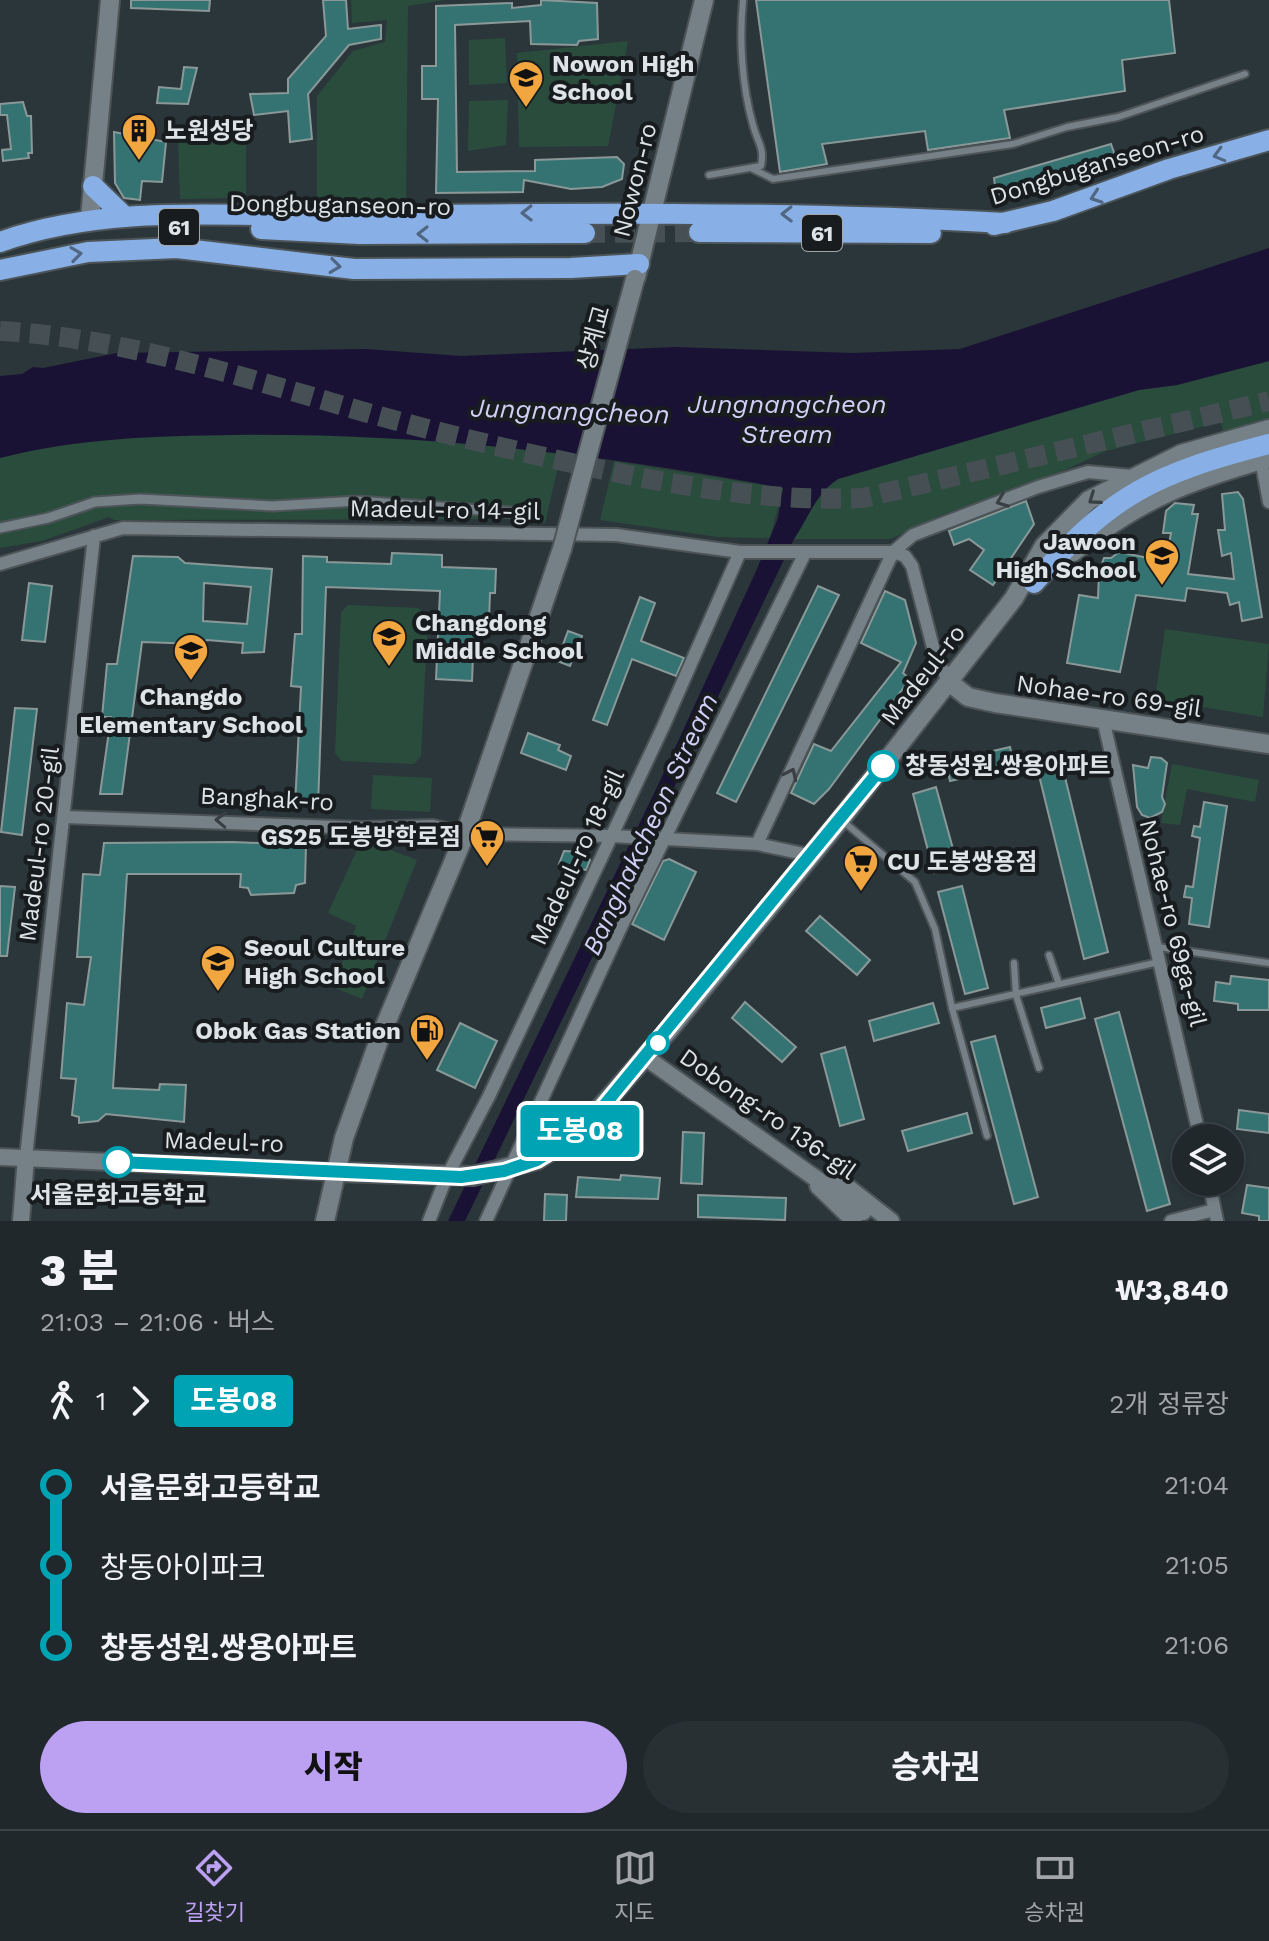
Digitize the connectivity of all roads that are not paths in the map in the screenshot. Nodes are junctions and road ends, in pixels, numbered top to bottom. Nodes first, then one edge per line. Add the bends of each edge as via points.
1 (110, 0) edge
2 (704, 0) edge
3 (743, 0) edge
4 (1245, 74) dead end
5 (1269, 140) edge
6 (751, 168) junction
7 (709, 175) dead end
8 (93, 186) junction
9 (652, 211) junction
10 (124, 216) junction
11 (90, 218) junction
12 (1005, 223) junction
13 (699, 232) tunnel mouth
14 (585, 233) tunnel mouth
15 (0, 242) edge
16 (0, 250) edge
17 (0, 270) edge
18 (637, 271) junction
19 (1269, 429) edge
20 (1266, 454) edge
21 (1131, 476) junction
22 (1269, 502) edge
23 (522, 513) dead end
24 (0, 528) edge
25 (94, 536) junction
26 (740, 552) junction
27 (893, 552) junction
28 (802, 553) junction
29 (0, 564) edge
30 (1034, 583) joint
31 (1014, 598) junction
32 (949, 682) junction
33 (1103, 719) junction
34 (1269, 744) edge
35 (65, 817) junction
36 (841, 819) junction
37 (465, 834) junction
38 (616, 836) junction
39 (664, 839) junction
40 (757, 844) junction
41 (809, 855) junction
42 (1156, 947) junction
43 (1049, 955) dead end
44 (1159, 962) junction
45 (1014, 963) dead end
46 (1269, 963) edge
47 (1059, 984) junction
48 (1016, 995) junction
49 (952, 1008) junction
50 (645, 1057) junction
51 (1039, 1068) dead end
52 (1197, 1124) edge
53 (987, 1136) dead end
54 (0, 1157) edge
55 (26, 1157) junction
56 (508, 1170) junction
57 (335, 1172) junction
58 (812, 1174) junction
59 (454, 1178) junction
60 (1215, 1215) edge
61 (858, 1216) edge
62 (21, 1221) edge
63 (325, 1221) edge
64 (429, 1221) edge
65 (486, 1221) edge
66 (891, 1221) edge
67 (1171, 1221) edge

1 - 8 main road
2 - 9 main road, Nowon-ro
3 - 6 lane via 740,33 753,126 764,151 761,166
4 - 6 lane via 1118,117 1013,144 773,179
5 -> 12 highway, Dongbuganseon-ro / 61
6 - 7 lane
8 - 10 highway
8 - 11 main road
9 -> 10 highway
12 -> 9 highway
9 - 18 main road, Nowon-ro
10 - 11 highway
11 - 15 highway
12 - 13 highway, Dongbuganseon-ro / 61 via 894,234
14 -> 16 highway, Dongbuganseon-ro / 61 via 360,234 141,226 61,235
17 -> 18 highway via 88,252 177,248 354,269
18 - 37 main road, 상계교, bridge via 562,549
19 - 21 main road, Madeul-ro via 1181,454
20 - 22 street
20 - 30 highway via 1177,471 1135,490 1076,535
21 -> 27 street via 1088,472 1038,487 913,535
21 -> 31 main road, Madeul-ro via 1089,500 1044,546
23 - 24 street via 358,501 273,506 140,499 95,502
25 - 26 street, Madeul-ro 14-gil via 123,528 616,535
25 - 29 street, Madeul-ro 14-gil
25 - 35 street, Madeul-ro 20-gil
26 - 28 street, Madeul-ro 14-gil
26 - 38 street, Madeul-ro 18-gil
27 - 28 street, Madeul-ro 14-gil
27 - 32 street via 912,566 935,655
40 -> 27 street
28 - 39 street
30 - 31 main road, Madeul-ro
31 - 32 main road, Madeul-ro
32 - 33 main road, Nohae-ro 69-gil via 968,697
32 - 36 main road, Madeul-ro
33 - 34 main road, Nohae-ro 69-gil
33 - 42 street, Nohae-ro 69ga-gil
37 -> 35 street, Banghak-ro via 433,826
35 - 55 street, Madeul-ro 20-gil
36 - 41 main road, Madeul-ro
36 - 49 lane via 915,882 935,929
37 - 38 street, Banghak-ro
37 - 57 main road via 379,1040
38 - 39 street, Banghak-ro
38 - 59 street, Madeul-ro 18-gil
39 - 40 street
39 - 56 street
40 - 41 street
41 - 50 main road, Madeul-ro
42 - 44 street, Nohae-ro 69ga-gil
42 - 46 lane
43 - 47 lane
44 - 47 lane
44 - 52 street, Nohae-ro 69ga-gil
45 - 48 lane
47 - 48 lane
48 - 49 lane
48 - 51 lane
49 - 53 lane
50 - 56 main road, Madeul-ro via 578,1133 537,1160
50 - 58 street, Dobong-ro 136-gil
54 - 55 street, Madeul-ro
55 - 57 street, Madeul-ro
55 - 62 street
56 - 59 main road, Madeul-ro
56 - 65 street
57 - 59 main road, Madeul-ro
57 - 63 main road
58 - 61 street, Dobong-ro 136-gil
58 - 66 street via 831,1175
59 - 64 street
60 - 67 street

